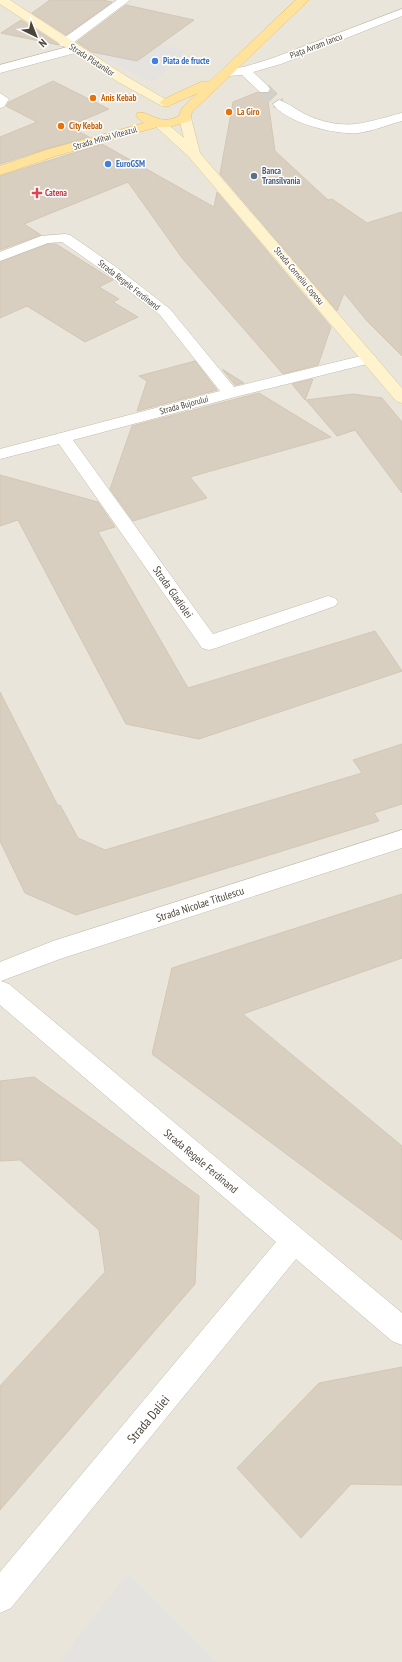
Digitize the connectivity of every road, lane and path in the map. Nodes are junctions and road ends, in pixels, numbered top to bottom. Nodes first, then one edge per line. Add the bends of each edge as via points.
1 (2, 0) edge
2 (124, 0) edge
3 (303, 0) edge
4 (402, 12) edge
5 (70, 46) junction
6 (0, 69) edge
7 (246, 71) junction
8 (224, 75) junction
9 (122, 79) junction
10 (264, 89) tunnel mouth
11 (0, 97) edge
12 (166, 103) junction
13 (0, 104) edge
14 (279, 104) tunnel mouth
15 (143, 113) junction
16 (186, 114) junction
17 (402, 117) edge
18 (158, 123) junction
19 (51, 153) junction
20 (194, 154) junction
21 (0, 171) edge
22 (0, 257) edge
23 (369, 359) junction
24 (230, 393) junction
25 (402, 398) edge
26 (63, 437) junction
27 (0, 454) edge
28 (328, 602) dead end
29 (402, 839) edge
30 (0, 972) edge
31 (0, 991) edge
32 (295, 1240) junction
33 (402, 1331) edge
34 (0, 1597) edge

1 - 5 street, Strada Platanilor
2 - 5 street
3 - 8 main road, Piața Avram Iancu
4 - 7 street, Piața Avram Iancu
5 - 6 street
5 - 9 street, Strada Platanilor
7 - 8 street, Piața Avram Iancu
7 - 10 street
8 - 12 main road, Piața Avram Iancu
8 - 16 main road, Piața Avram Iancu
9 - 12 street, Strada Platanilor
9 - 15 street, Strada Platanilor
11 - 13 street via 3,99
12 - 15 main road, Piața Avram Iancu via 151,105
12 - 16 main road via 180,106
14 - 17 street via 284,109 310,120 340,129 357,129
15 - 18 main road, Piața Avram Iancu via 150,122
15 - 19 main road, Strada Mihai Viteazul
16 - 18 main road, Piața Avram Iancu via 174,123
16 - 20 street, Strada Corneliu Coposu
18 - 19 main road, Strada Mihai Viteazul
18 - 20 street, Strada Corneliu Coposu
19 - 21 main road, Strada Mihai Viteazul
20 - 23 street, Strada Corneliu Coposu
22 - 24 street, Strada Regele Ferdinand via 46,239 65,238 164,312
23 - 24 street, Strada Bujorului
23 - 25 street, Strada Corneliu Coposu
24 - 26 street, Strada Bujorului
26 - 27 street, Strada Bujorului
26 - 28 street, Strada Gladiolei via 209,643
29 - 30 street, Strada Nicolae Titulescu via 52,951
31 - 32 street, Strada Regele Ferdinand
32 - 33 street, Strada Regele Ferdinand
32 - 34 street, Strada Daliei

